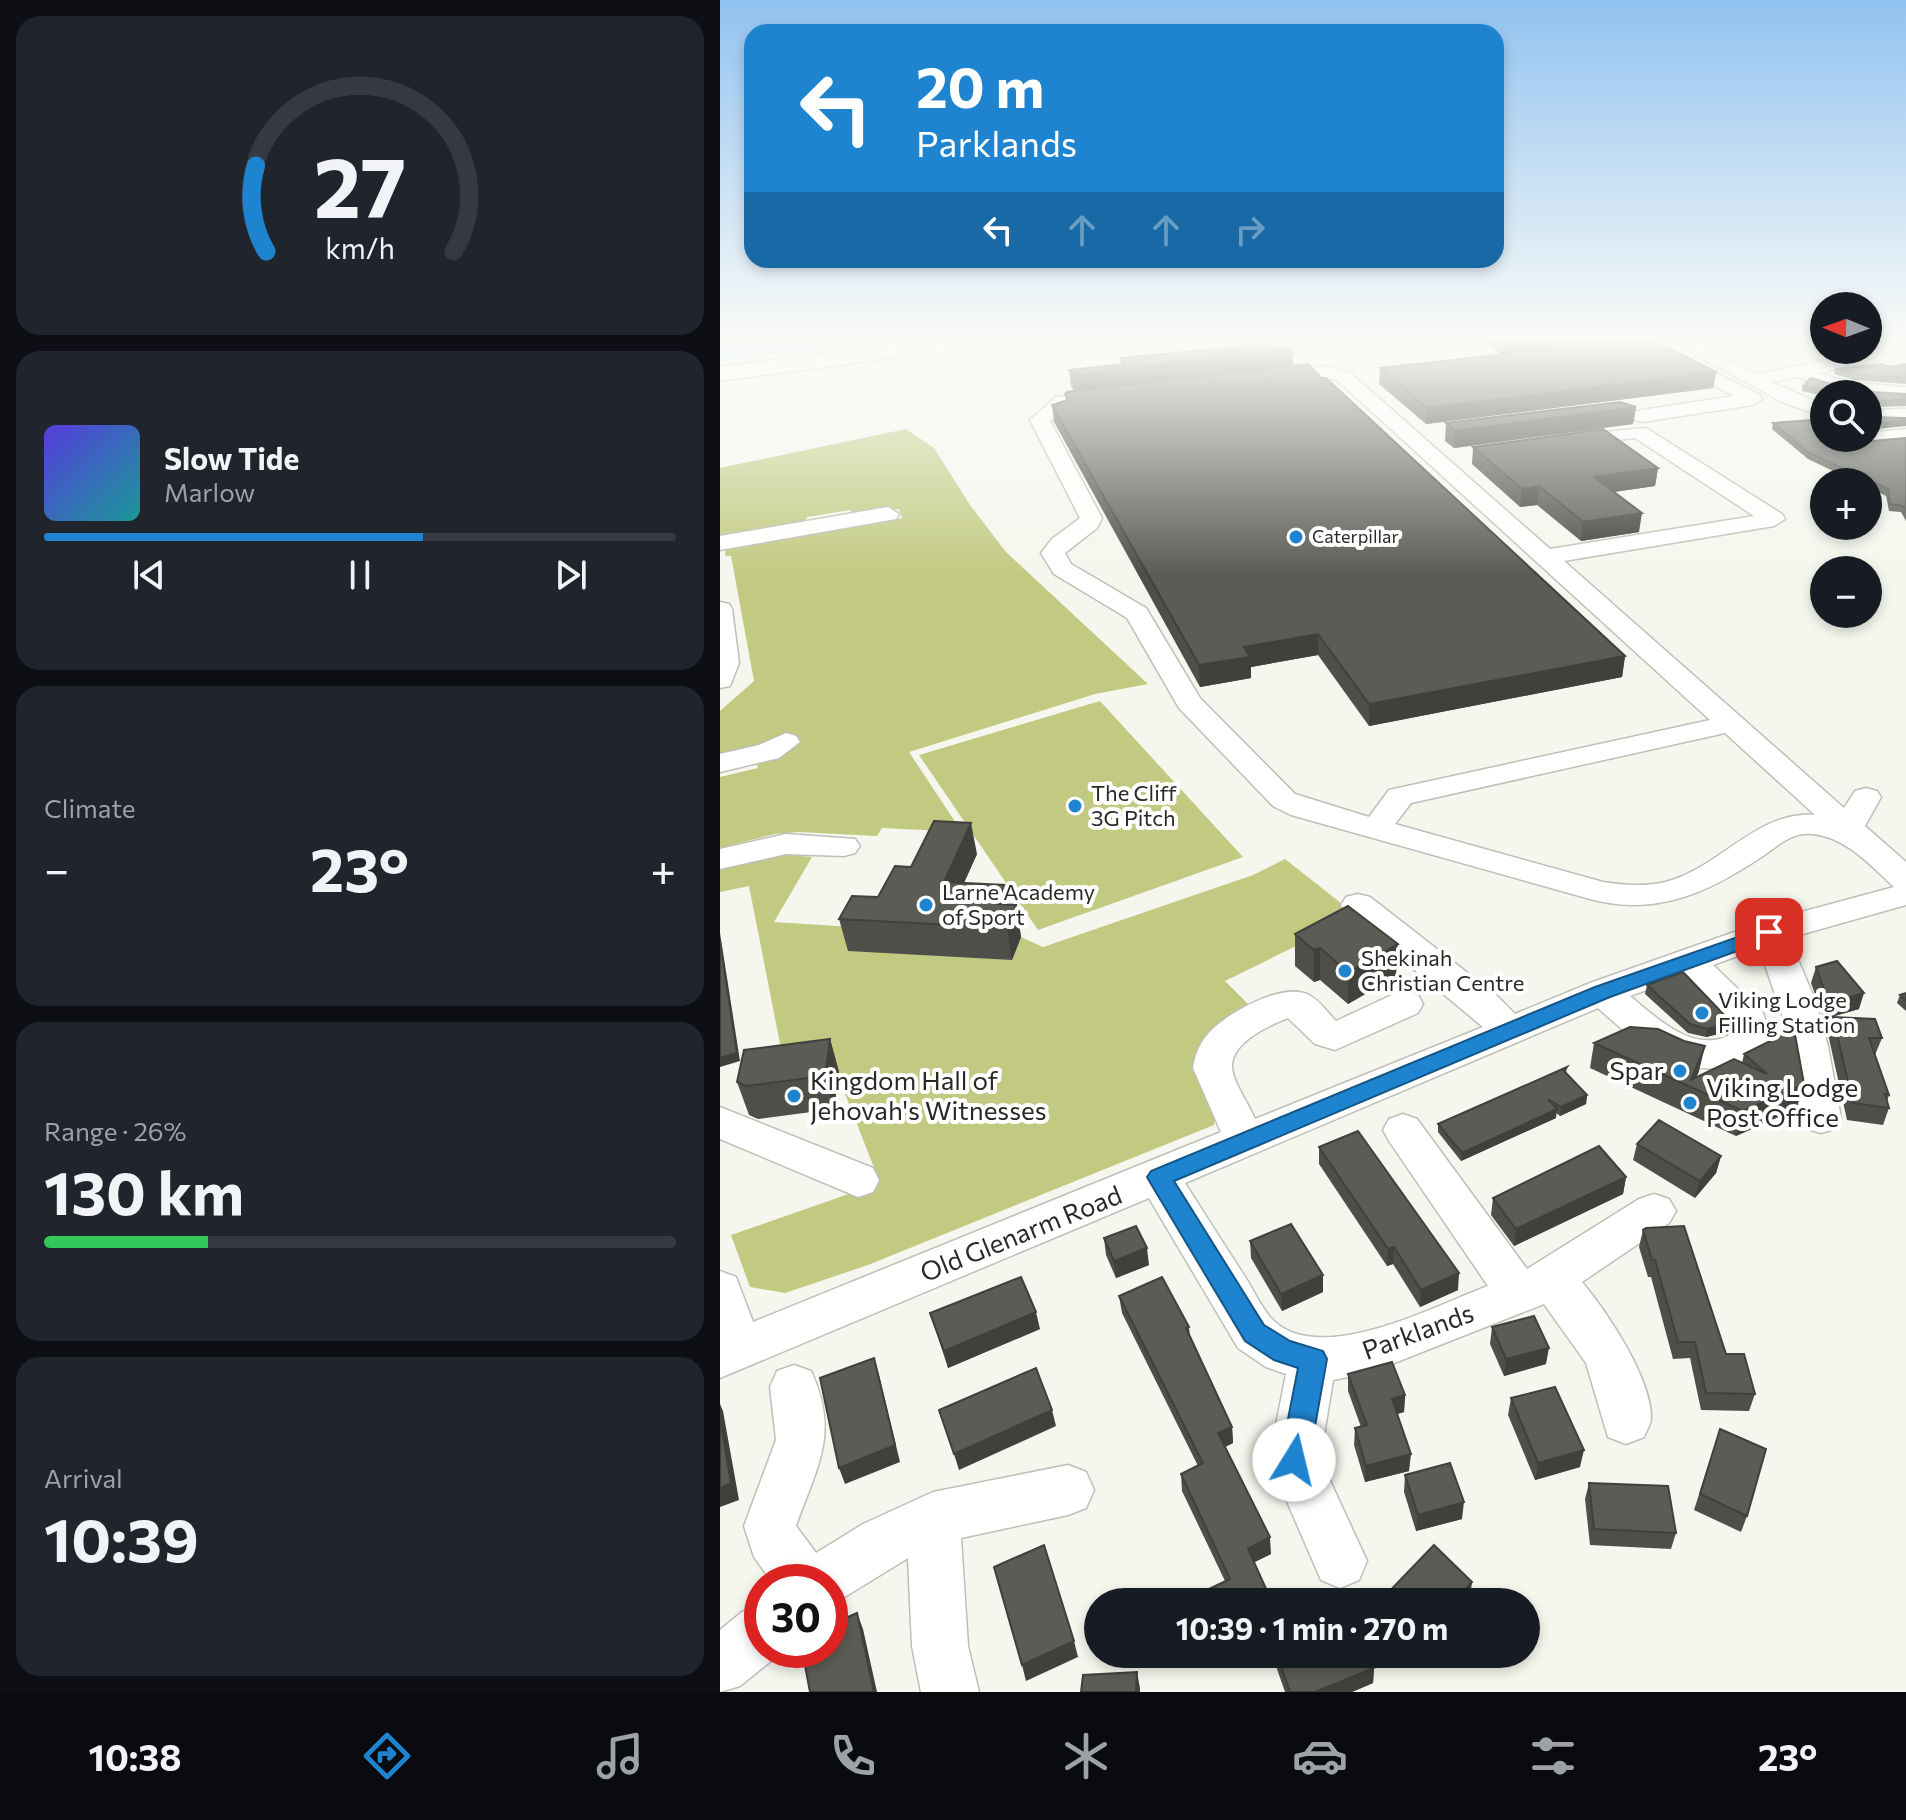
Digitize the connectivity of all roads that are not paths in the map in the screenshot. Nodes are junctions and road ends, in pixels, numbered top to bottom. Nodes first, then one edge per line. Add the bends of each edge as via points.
1 (1045, 416) edge
2 (1398, 416) edge
3 (1628, 416) edge
4 (1677, 416) edge
5 (1887, 416) edge
6 (1641, 424) junction
7 (1906, 432) edge
8 (1882, 435) edge
9 (1551, 444) edge
10 (1463, 457) dead end
11 (1438, 460) junction
12 (888, 514) dead end
13 (720, 543) edge
14 (1546, 557) junction
15 (720, 609) edge
16 (720, 680) edge
17 (1733, 723) junction
18 (786, 742) dead end
19 (720, 763) edge
20 (1866, 797) dead end
21 (1376, 829) junction
22 (1858, 836) junction
23 (844, 846) dead end
24 (720, 859) edge
25 (1906, 880) edge
26 (1906, 894) edge
27 (1358, 905) dead end
28 (1769, 932) junction
29 (1687, 961) junction
30 (1603, 992) junction
31 (1405, 1004) dead end
32 (1510, 1032) junction
33 (1821, 1118) dead end
34 (720, 1122) edge
35 (1403, 1130) dead end
36 (1246, 1142) junction
37 (1159, 1177) junction
38 (858, 1180) dead end
39 (1654, 1211) dead end
40 (1535, 1287) junction
41 (720, 1291) edge
42 (730, 1353) edge
43 (1313, 1359) junction
44 (794, 1387) dead end
45 (1626, 1421) dead end
46 (1068, 1490) dead end
47 (933, 1518) junction
48 (1340, 1561) dead end
49 (791, 1564) edge
50 (848, 1565) edge
51 (744, 1647) edge
52 (720, 1666) edge
53 (950, 1692) edge

1 - 21 street via 1040,420 1091,518 1056,547 1055,561 1137,613 1189,702 1284,800
2 - 11 street via 1421,433
3 - 6 street
4 - 6 street
5 - 7 street
6 - 9 street
6 - 14 street via 1774,519
7 - 8 street
10 - 11 street
11 - 14 street
12 - 13 street
14 - 17 street
15 - 16 street via 726,663
17 - 21 street via 1400,796
17 - 22 street
18 - 19 street via 769,752
20 - 22 street
21 - 22 street via 1602,892 1639,897 1690,886 1792,825 1831,827
22 - 25 street
23 - 24 street via 786,844
26 - 28 street, Old Glenarm Road
27 - 32 street via 1483,1004
28 - 29 street, Old Glenarm Road
28 - 33 street via 1813,1052
29 - 30 street, Old Glenarm Road
29 - 30 street via 1750,1022 1753,1038 1715,1057 1701,1055 1644,1029
30 - 32 street, Old Glenarm Road
31 - 36 street via 1335,1037 1291,1003 1259,1016 1221,1044 1212,1068
32 - 36 street, Old Glenarm Road
34 - 38 street
35 - 40 street
36 - 37 street, Old Glenarm Road
37 - 42 street, Old Glenarm Road
37 - 43 street, Parklands via 1255,1333 1283,1352
39 - 40 street, Parklands
40 - 43 street, Parklands via 1369,1352
40 - 45 street via 1585,1318 1620,1384
41 - 42 street
43 - 48 street via 1294,1460
44 - 49 street via 801,1440 770,1526
46 - 47 street
47 - 50 street via 890,1537
47 - 53 street via 940,1646
51 - 52 street

